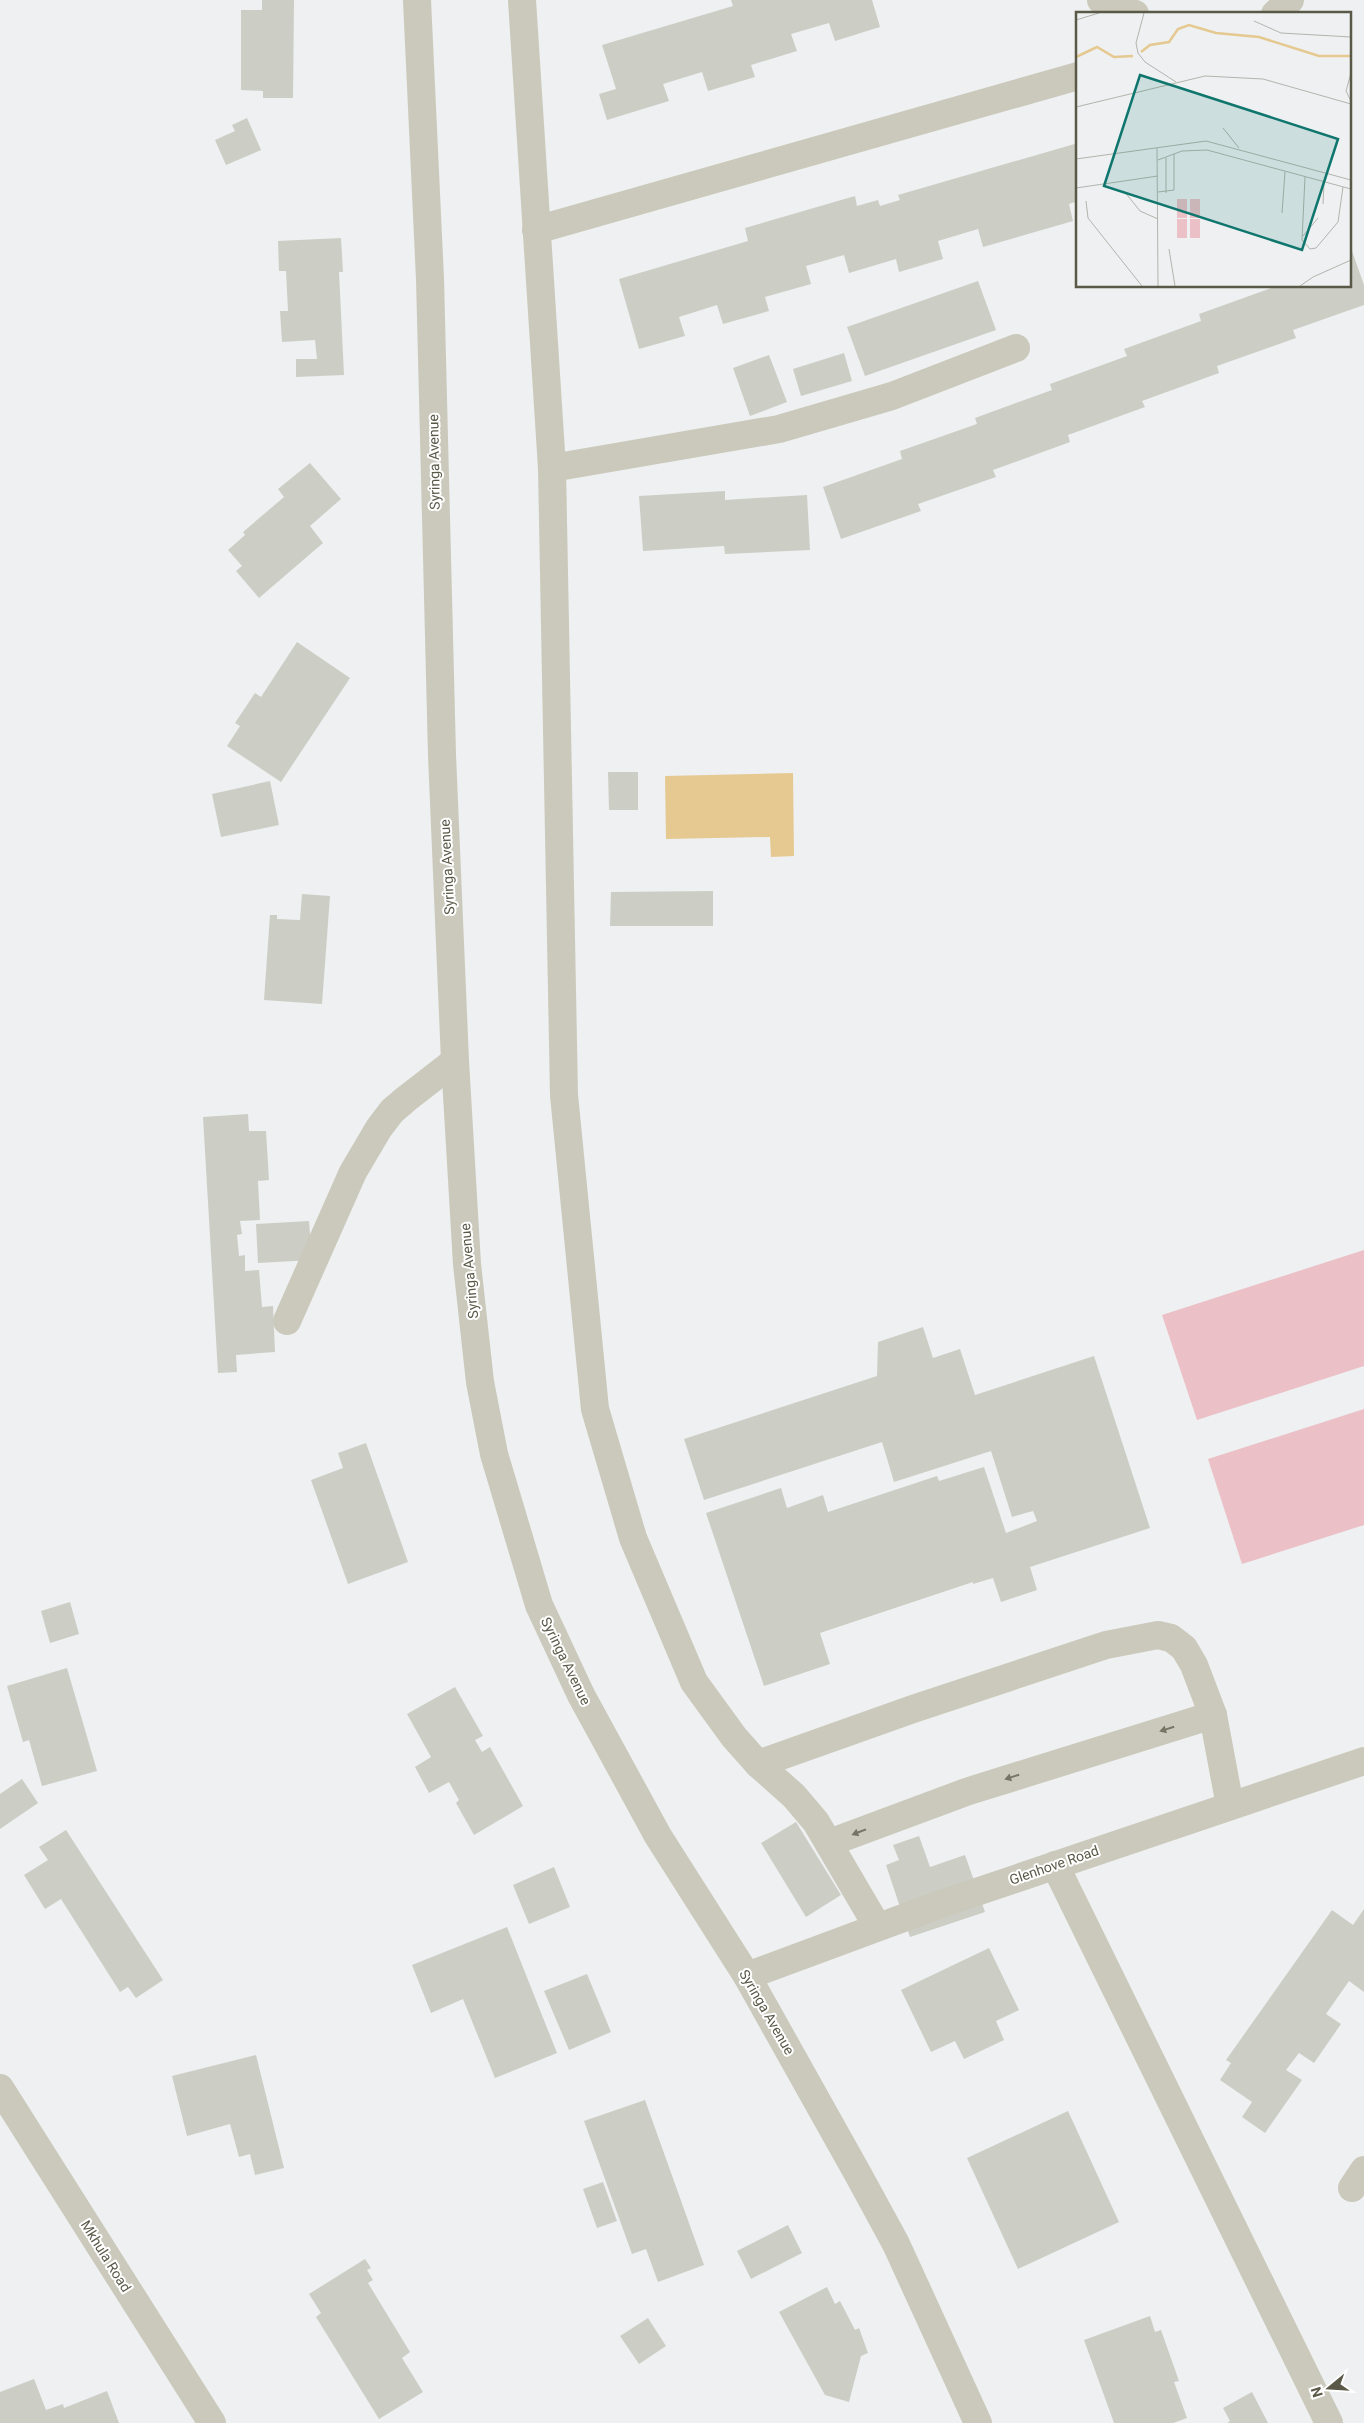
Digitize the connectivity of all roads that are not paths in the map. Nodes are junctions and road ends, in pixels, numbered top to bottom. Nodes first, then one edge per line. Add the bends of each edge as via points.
1 (417, 0) edge
2 (522, 0) edge
3 (1101, 0) edge
4 (1290, 0) edge
5 (1130, 12) edge
6 (1277, 12) edge
7 (1076, 77) edge
8 (536, 230) junction
9 (1016, 348) dead end
10 (552, 468) junction
11 (455, 1061) junction
12 (287, 1321) dead end
13 (1214, 1715) junction
14 (1364, 1761) edge
15 (758, 1764) junction
16 (1230, 1806) junction
17 (829, 1843) junction
18 (1055, 1864) junction
19 (877, 1926) junction
20 (747, 1976) junction
21 (0, 2088) edge
22 (212, 2423) edge
23 (978, 2423) edge
24 (1329, 2423) edge

1 - 11 street, Syringa Avenue via 430,280 442,755
2 - 8 street
3 - 5 street
4 - 6 street
7 - 8 street
8 - 10 street
9 - 10 street via 892,396 779,429
10 - 15 street via 564,1095 595,1410 633,1538 694,1682
11 - 12 street via 392,1111 379,1128 353,1172
11 - 20 street, Syringa Avenue via 467,1264 480,1382 494,1454 536,1596 581,1696 654,1828
13 - 15 street via 1184,1648 1171,1638 1158,1635 1106,1645
13 - 16 street
13 -> 17 street via 969,1791
14 - 16 street, Glenhove Road
15 - 17 street via 794,1796
16 - 18 street, Glenhove Road
17 - 19 street
18 - 19 street, Glenhove Road
18 - 24 street
19 - 20 street, Glenhove Road
20 - 23 street, Syringa Avenue via 896,2244
21 - 22 street, Mkhula Road

